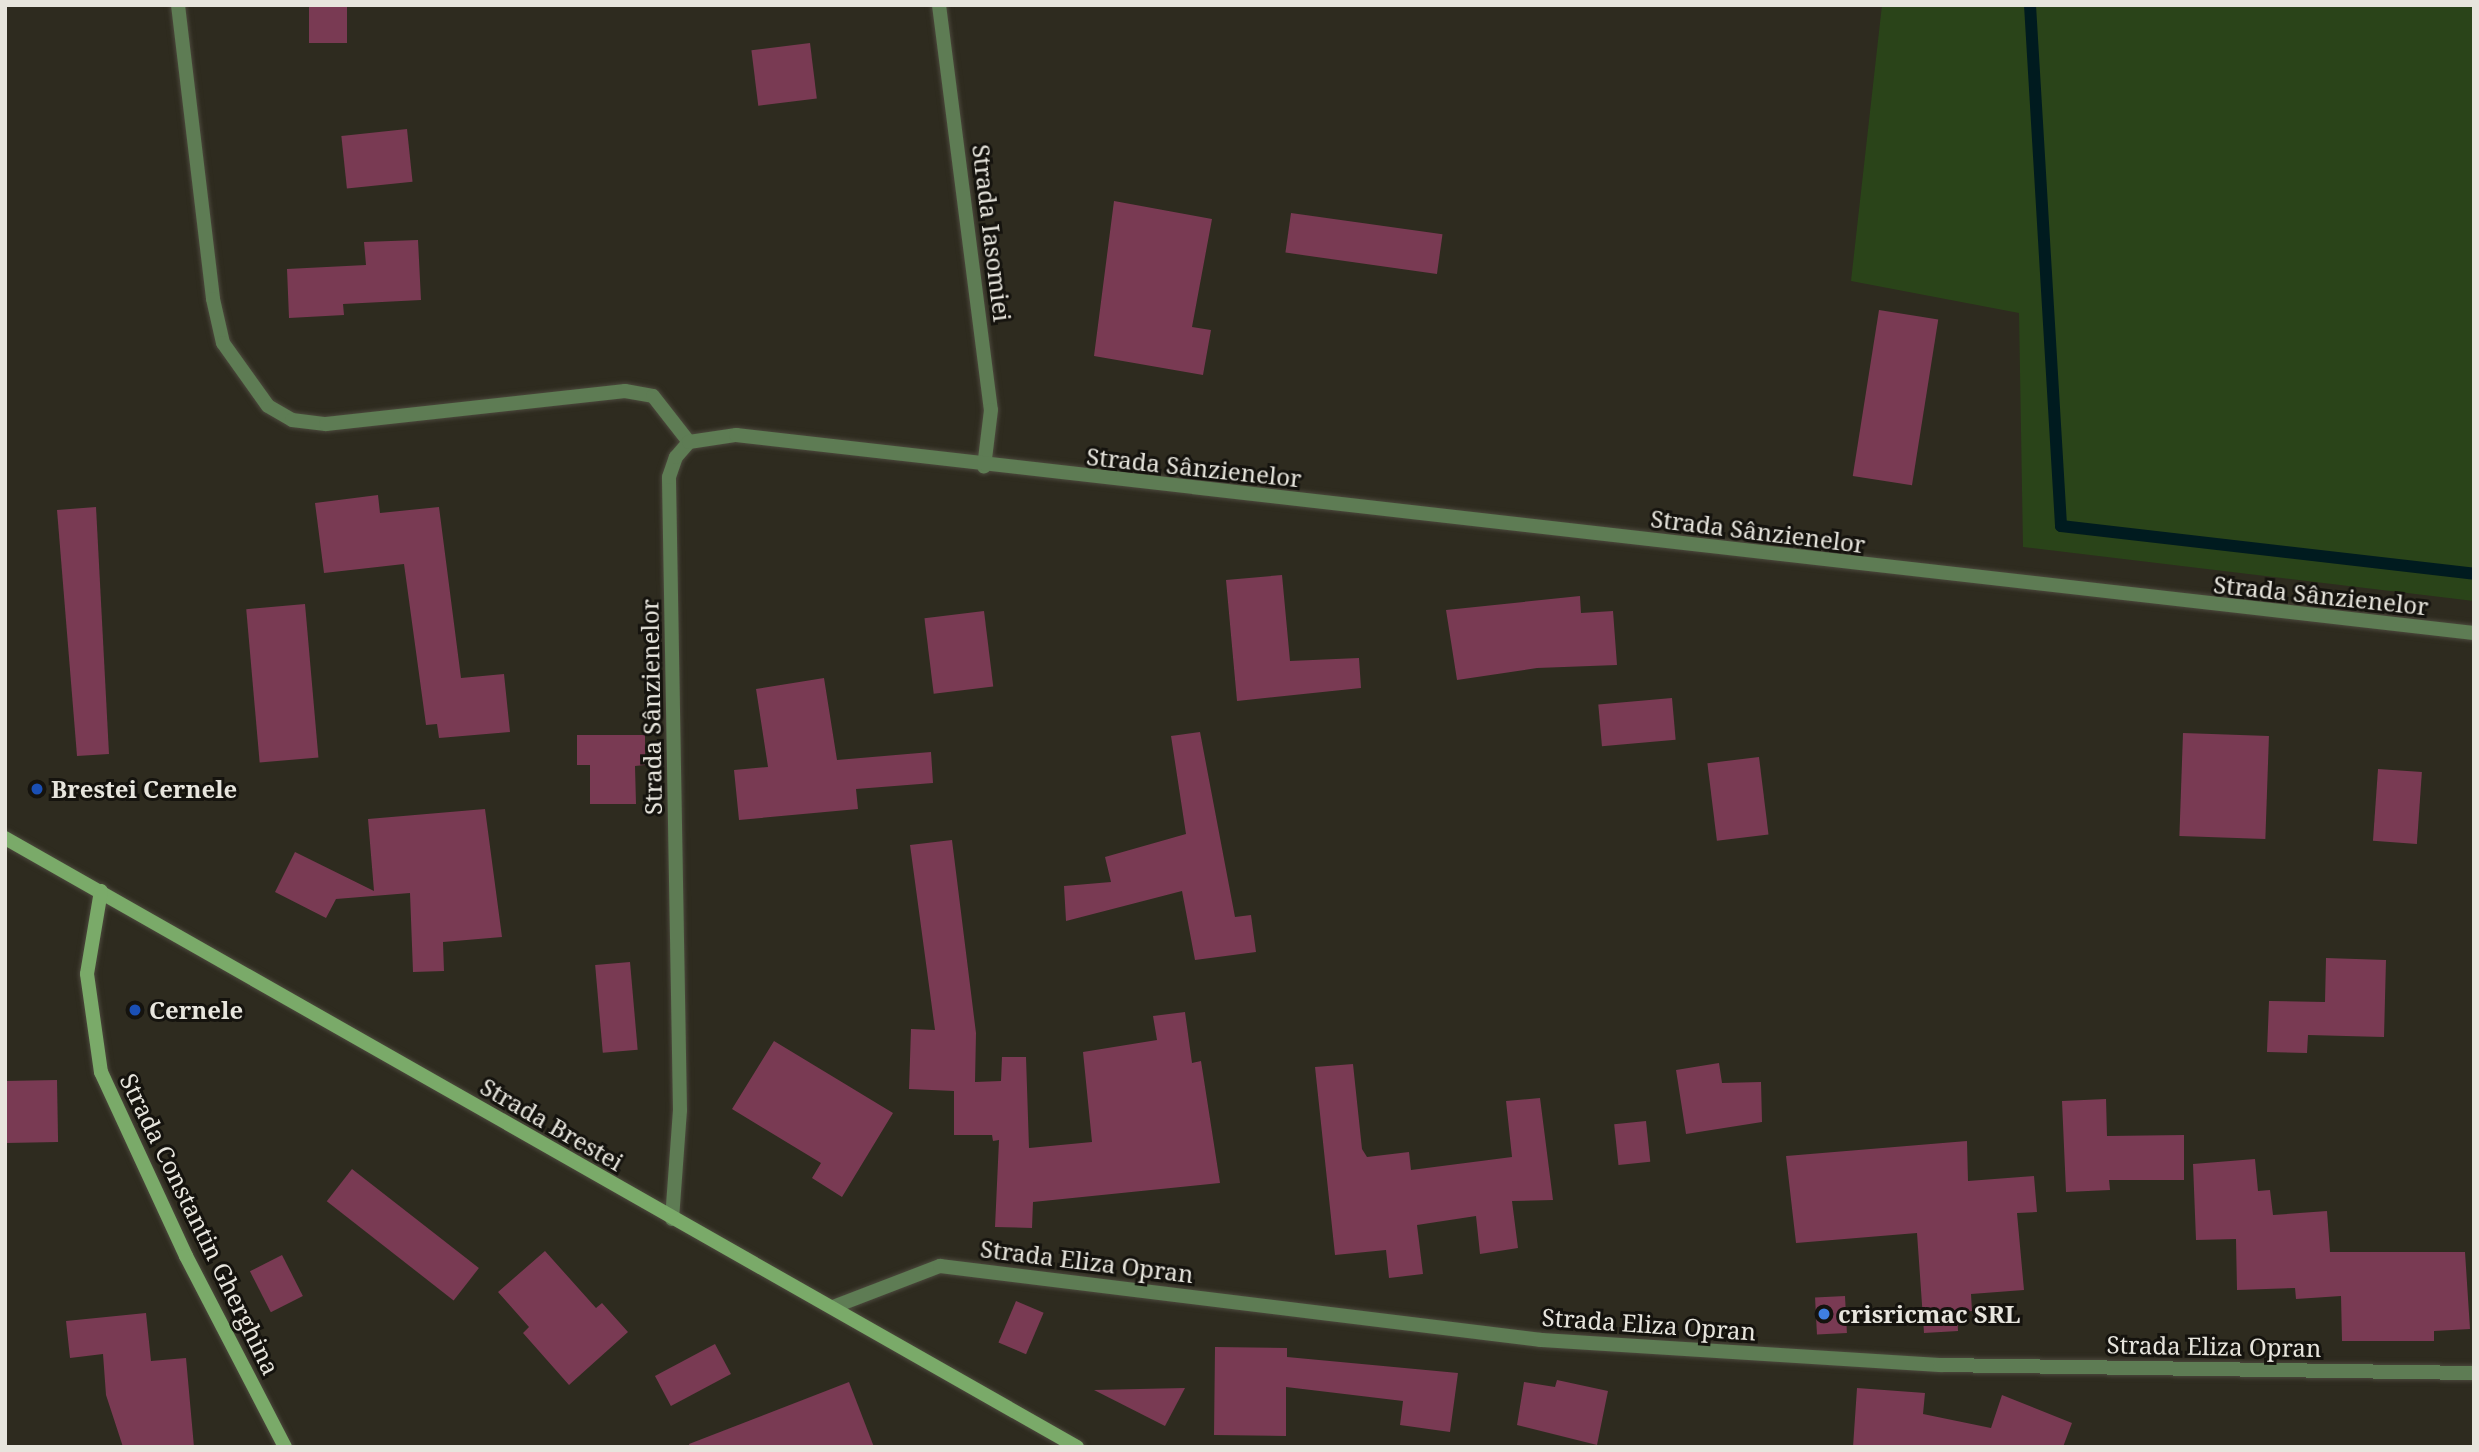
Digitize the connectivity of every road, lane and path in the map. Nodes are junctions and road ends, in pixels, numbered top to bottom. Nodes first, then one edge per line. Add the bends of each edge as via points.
1 (178, 5) edge
2 (939, 5) edge
3 (689, 442) junction
4 (984, 467) junction
5 (2474, 633) edge
6 (5, 838) edge
7 (101, 891) junction
8 (672, 1219) junction
9 (833, 1307) junction
10 (2474, 1373) edge
11 (285, 1447) edge
12 (1077, 1447) edge

1 - 3 street via 223,343 268,406 292,420 326,424 625,391 653,396
2 - 4 street, Strada Iasomiei via 991,410
3 - 4 street, Strada Sânzienelor via 736,435
3 - 8 street, Strada Sânzienelor via 676,457 670,477 680,1110
4 - 5 street, Strada Sânzienelor
6 - 7 main road, Strada Brestei
7 - 8 main road, Strada Brestei
7 - 11 main road, Strada Constantin Gherghina via 86,974 101,1072 186,1256
8 - 9 main road, Strada Brestei
9 - 10 street, Strada Eliza Opran via 940,1266 1541,1340 1940,1365
9 - 12 main road, Strada Brestei

